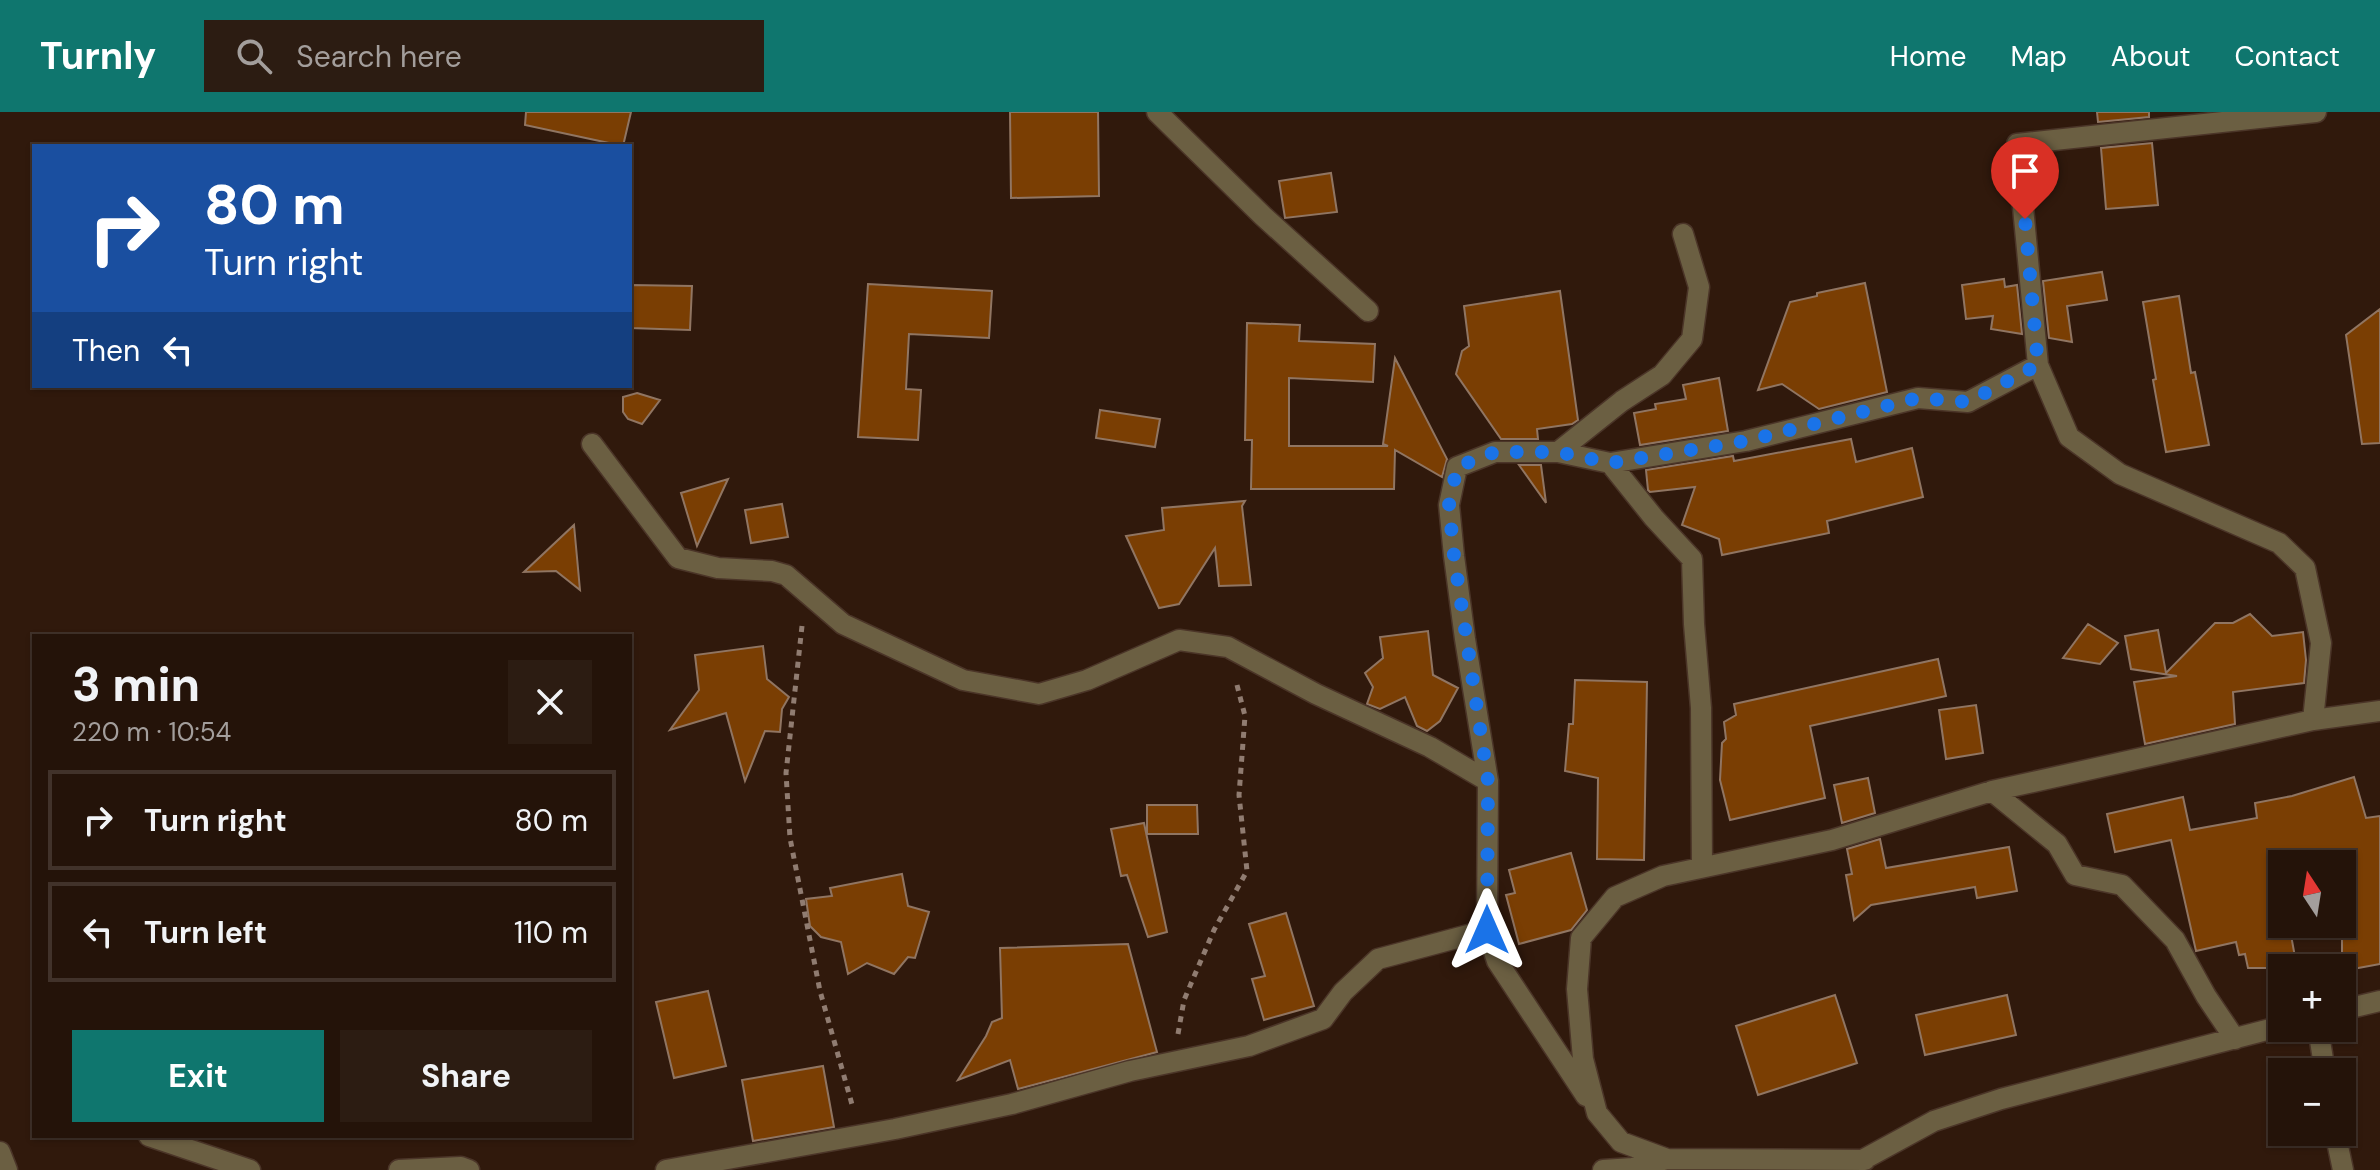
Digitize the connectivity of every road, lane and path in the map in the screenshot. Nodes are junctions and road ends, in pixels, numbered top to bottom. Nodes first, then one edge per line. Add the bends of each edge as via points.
1 (1157, 112) edge
2 (2316, 112) edge
3 (1683, 234) dead end
4 (1368, 311) dead end
5 (2038, 365) junction
6 (592, 444) dead end
7 (1558, 452) junction
8 (1610, 463) junction
9 (806, 589) junction
10 (1228, 647) junction
11 (2380, 711) edge
12 (2313, 720) junction
13 (1488, 781) junction
14 (1992, 791) junction
15 (1702, 867) junction
16 (1487, 930) junction
17 (2380, 1001) edge
18 (2356, 1007) edge
19 (2268, 1030) edge
20 (2235, 1039) junction
21 (1172, 1062) junction
22 (1597, 1113) junction
23 (851, 1137) junction
24 (155, 1138) edge
25 (2338, 1146) edge
26 (0, 1152) edge
27 (1667, 1159) junction
28 (1865, 1160) junction
29 (7, 1170) edge
30 (250, 1170) edge
31 (399, 1170) edge
32 (469, 1170) edge
33 (666, 1170) edge
34 (1603, 1170) edge
35 (1840, 1170) edge
36 (2343, 1170) edge

1 - 4 street
2 - 5 street via 2017,144
3 - 7 street via 1699,287 1692,339 1662,375
5 - 8 street via 1968,402 1918,398 1746,441
5 - 12 street via 2069,437 2120,474 2279,543 2305,568 2321,643
6 - 9 street via 678,558 718,568 772,571
7 - 8 street
7 - 13 street via 1495,452 1457,467 1449,505 1454,556
8 - 15 street via 1692,559 1701,708
9 - 10 street via 843,624 963,680 1039,694 1087,680 1179,640
9 - 23 path via 786,773 790,838 816,977 854,1110
10 - 13 street
10 - 21 path via 1245,716 1239,795 1247,871 1184,1000
11 - 12 street
12 - 14 street
13 - 16 street
14 - 15 street via 1832,840
14 - 20 street via 2057,844 2075,875 2122,885 2175,940
15 - 22 street via 1663,876 1615,897 1581,938 1578,1003 1583,1059
16 - 21 street via 1378,959 1323,1019 1249,1046
16 - 22 street via 1497,961
17 - 18 street
19 - 20 street
20 - 28 street via 2001,1099 1934,1121
21 - 23 street via 1012,1104
22 - 27 street via 1621,1142
23 - 33 street
24 - 30 street
25 - 36 street
26 - 29 street
27 - 28 street
27 - 34 street
28 - 35 street
31 - 32 street

